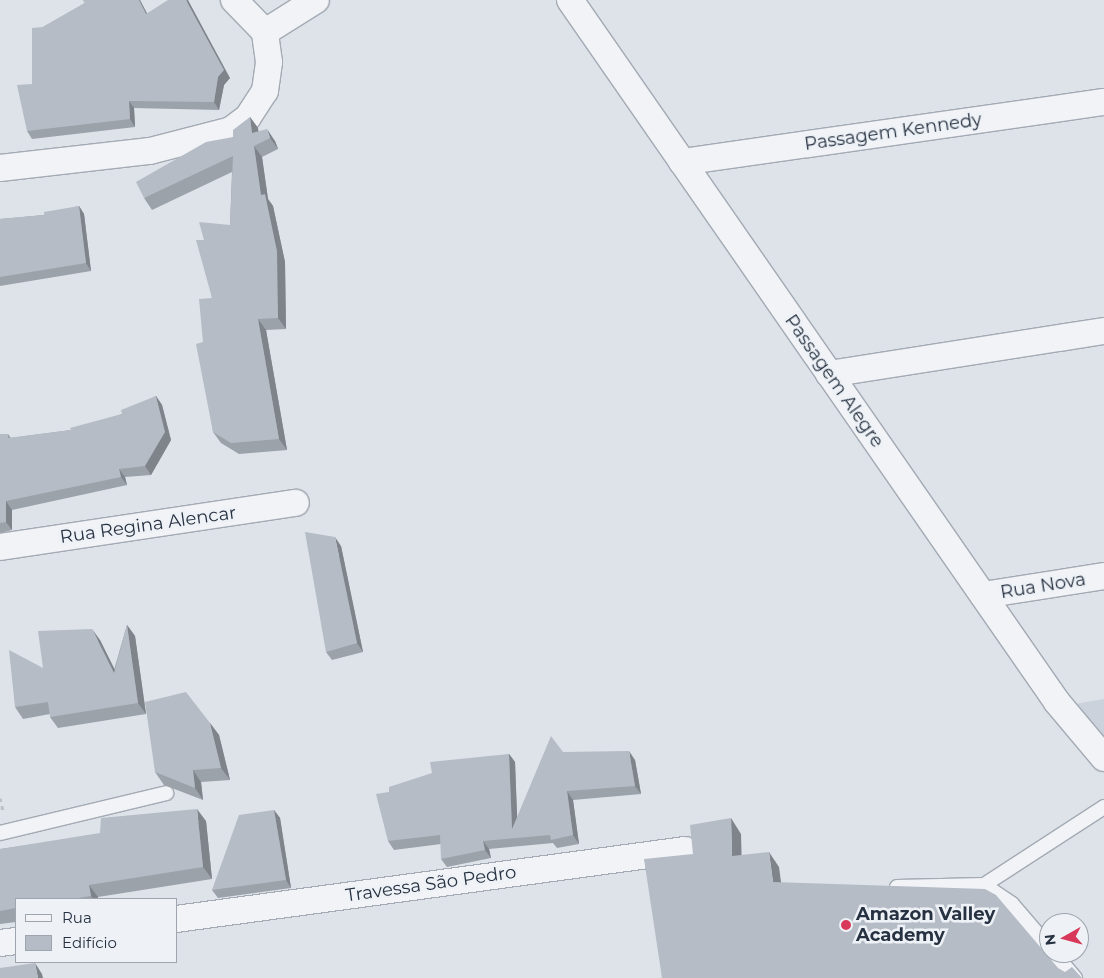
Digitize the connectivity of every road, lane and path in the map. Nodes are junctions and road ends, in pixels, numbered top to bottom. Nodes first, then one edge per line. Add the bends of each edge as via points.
1 (234, 0) edge
2 (316, 0) edge
3 (570, 0) edge
4 (265, 32) junction
5 (1104, 102) edge
6 (682, 162) junction
7 (0, 168) edge
8 (1104, 331) edge
9 (829, 374) junction
10 (296, 503) dead end
11 (0, 547) edge
12 (1104, 576) edge
13 (983, 595) junction
14 (1104, 758) edge
15 (166, 793) edge
16 (1104, 807) edge
17 (0, 833) edge
18 (685, 850) dead end
19 (984, 885) junction
20 (881, 887) edge
21 (178, 919) edge
22 (1039, 936) edge
23 (15, 941) edge
24 (0, 943) edge
25 (1062, 963) edge
26 (1075, 978) edge

1 - 4 street
2 - 4 street
3 - 6 street, Passagem Alegre
4 - 7 street via 270,62 265,92 248,117 231,130 150,151
5 - 6 street, Passagem Kennedy
6 - 9 street, Passagem Alegre
8 - 9 street
9 - 13 street, Passagem Alegre
10 - 11 street, Rua Regina Alencar
12 - 13 street, Rua Nova
13 - 14 street, Passagem Alegre via 1057,702
15 - 17 lane
16 - 19 lane
18 - 21 street, Travessa São Pedro
19 - 20 lane
19 - 22 lane via 1012,904
23 - 24 street
25 - 26 lane

